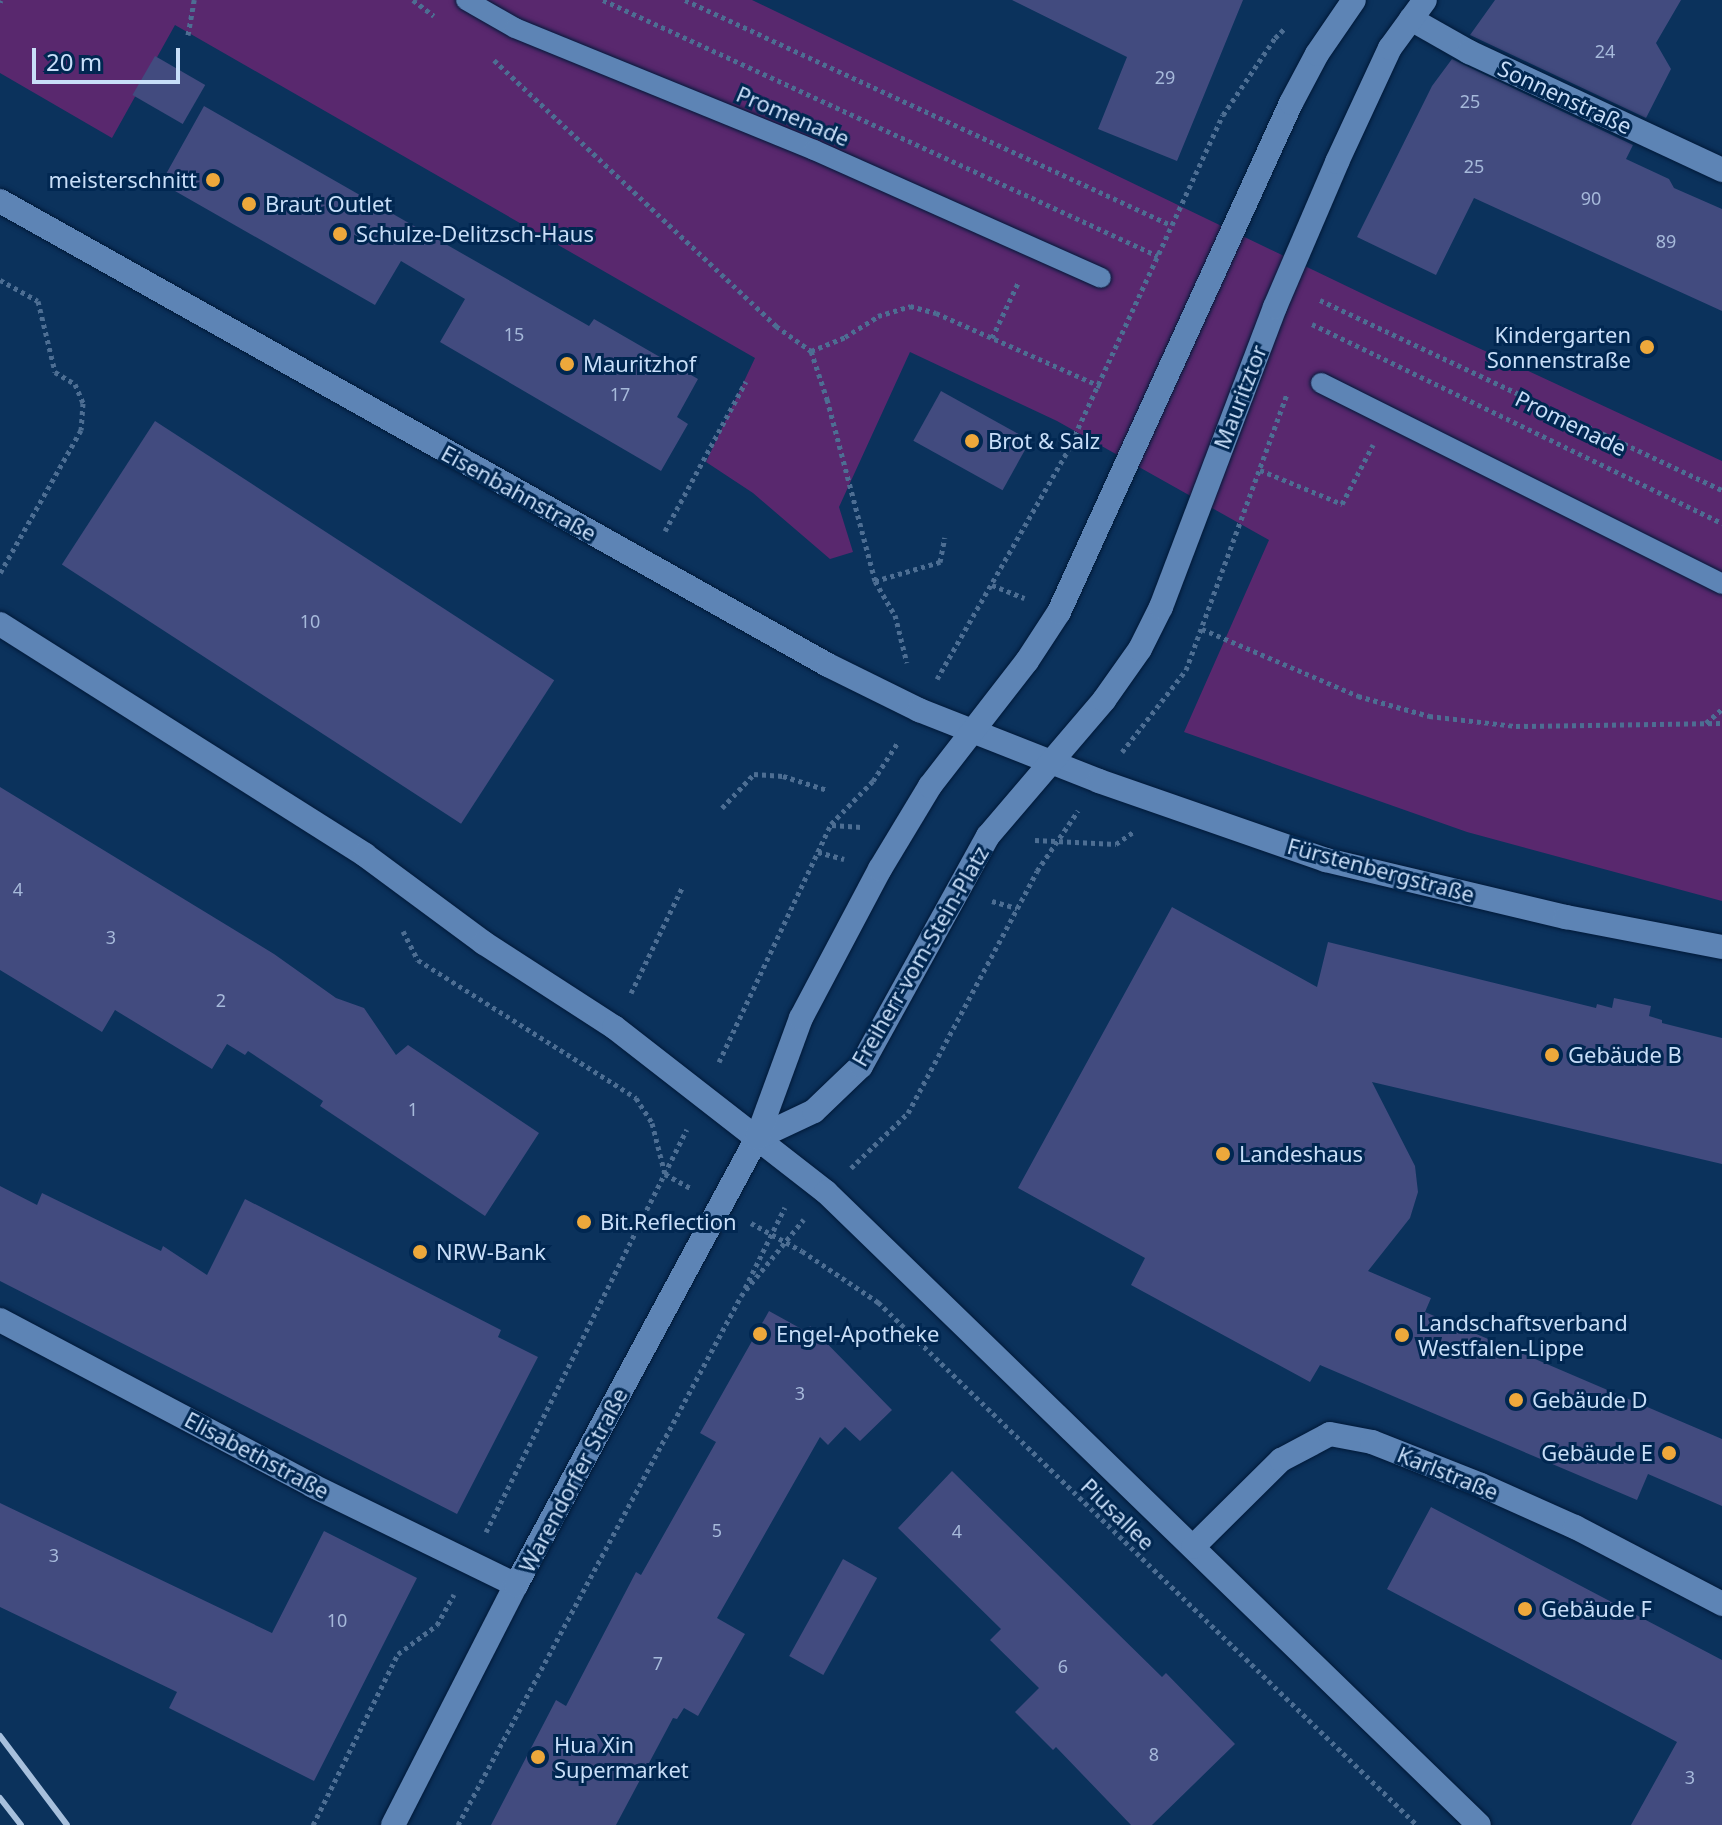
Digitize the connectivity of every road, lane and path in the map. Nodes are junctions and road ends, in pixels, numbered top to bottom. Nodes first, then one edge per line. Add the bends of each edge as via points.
1 (194, 0) edge
2 (603, 0) edge
3 (685, 0) edge
4 (1352, 1) edge
5 (469, 3) edge
6 (1418, 10) edge
7 (1283, 30) dead end
8 (188, 35) dead end
9 (1722, 170) edge
10 (0, 201) edge
11 (1171, 225) junction
12 (1158, 256) junction
13 (1023, 274) dead end
14 (1101, 278) dead end
15 (0, 280) edge
16 (1320, 300) dead end
17 (992, 338) junction
18 (1307, 339) dead end
19 (811, 351) junction
20 (746, 381) dead end
21 (1291, 382) dead end
22 (1321, 383) dead end
23 (1100, 386) junction
24 (1368, 454) dead end
25 (1260, 470) junction
26 (1722, 490) edge
27 (1722, 523) edge
28 (945, 537) dead end
29 (647, 564) junction
30 (0, 573) edge
31 (875, 581) junction
32 (1722, 584) edge
33 (992, 585) dead end
34 (895, 615) dead end
35 (0, 624) edge
36 (1202, 629) junction
37 (1186, 670) dead end
38 (1722, 709) edge
39 (1705, 723) junction
40 (1722, 723) edge
41 (972, 731) junction
42 (1049, 762) junction
43 (827, 790) dead end
44 (722, 808) dead end
45 (831, 824) dead end
46 (1057, 842) dead end
47 (683, 886) dead end
48 (1722, 947) edge
49 (418, 960) dead end
50 (614, 1027) junction
51 (704, 1095) junction
52 (757, 1138) junction
53 (665, 1174) junction
54 (826, 1192) junction
55 (0, 1320) edge
56 (1193, 1547) junction
57 (471, 1562) junction
58 (516, 1585) junction
59 (1722, 1604) edge
60 (313, 1825) edge
61 (393, 1825) edge
62 (458, 1825) edge
63 (1417, 1825) edge
64 (1479, 1825) edge

1 - 8 path
2 - 12 path, Promenade
3 - 11 path
4 - 41 main road via 1291,103 1059,612
5 - 14 lane, Promenade via 515,28 814,150
5 - 19 path via 480,45 506,72 776,326
6 - 9 main road, Sonnenstraße via 1469,52
6 - 42 main road, Mauritztor via 1374,79 1284,284 1161,607 1140,649 1104,700
7 - 11 path via 1223,115
10 - 29 main road, Eisenbahnstraße
11 - 12 path
12 - 23 path
13 - 17 path
15 - 30 path via 38,301 55,372 75,384 83,403 81,430
16 - 26 path, Promenade
17 - 19 path via 910,306 889,311
17 - 23 path
18 - 27 path, Promenade via 1312,324
19 - 31 path
20 - 29 path
21 - 25 path
22 - 32 lane
23 - 33 path
24 - 25 path via 1342,504
25 - 36 path
28 - 31 path via 940,562
29 - 41 main road, Eisenbahnstraße via 828,665
31 - 34 path
35 - 50 main road via 365,855 484,943
36 - 37 path
36 - 39 path via 1358,696 1429,716 1516,726
38 - 39 path
39 - 40 path
41 - 42 main road, Eisenbahnstraße
41 - 52 main road via 903,830 815,991
42 - 48 main road, Fürstenbergstraße via 1326,860 1566,917
42 - 52 main road, Freiherr-vom-Stein-Platz via 988,836 861,1066 814,1111
43 - 44 path via 783,776 754,774
45 - 51 path
46 - 54 path via 908,1113
47 - 50 path
49 - 53 path via 636,1098 652,1123
50 - 51 main road
51 - 52 main road
51 - 53 path
52 - 54 main road
52 - 58 main road, Warendorfer Straße
53 - 57 path
54 - 56 main road
55 - 57 main road, Elisabethstraße via 313,1486
56 - 59 main road, Karlstraße via 1281,1460 1330,1434 1372,1442 1481,1485
56 - 64 main road
57 - 58 main road, Elisabethstraße
57 - 60 path via 437,1625 398,1654
58 - 61 main road, Warendorfer Straße
62 - 63 path, Piusallee via 741,1296 786,1241 878,1302

